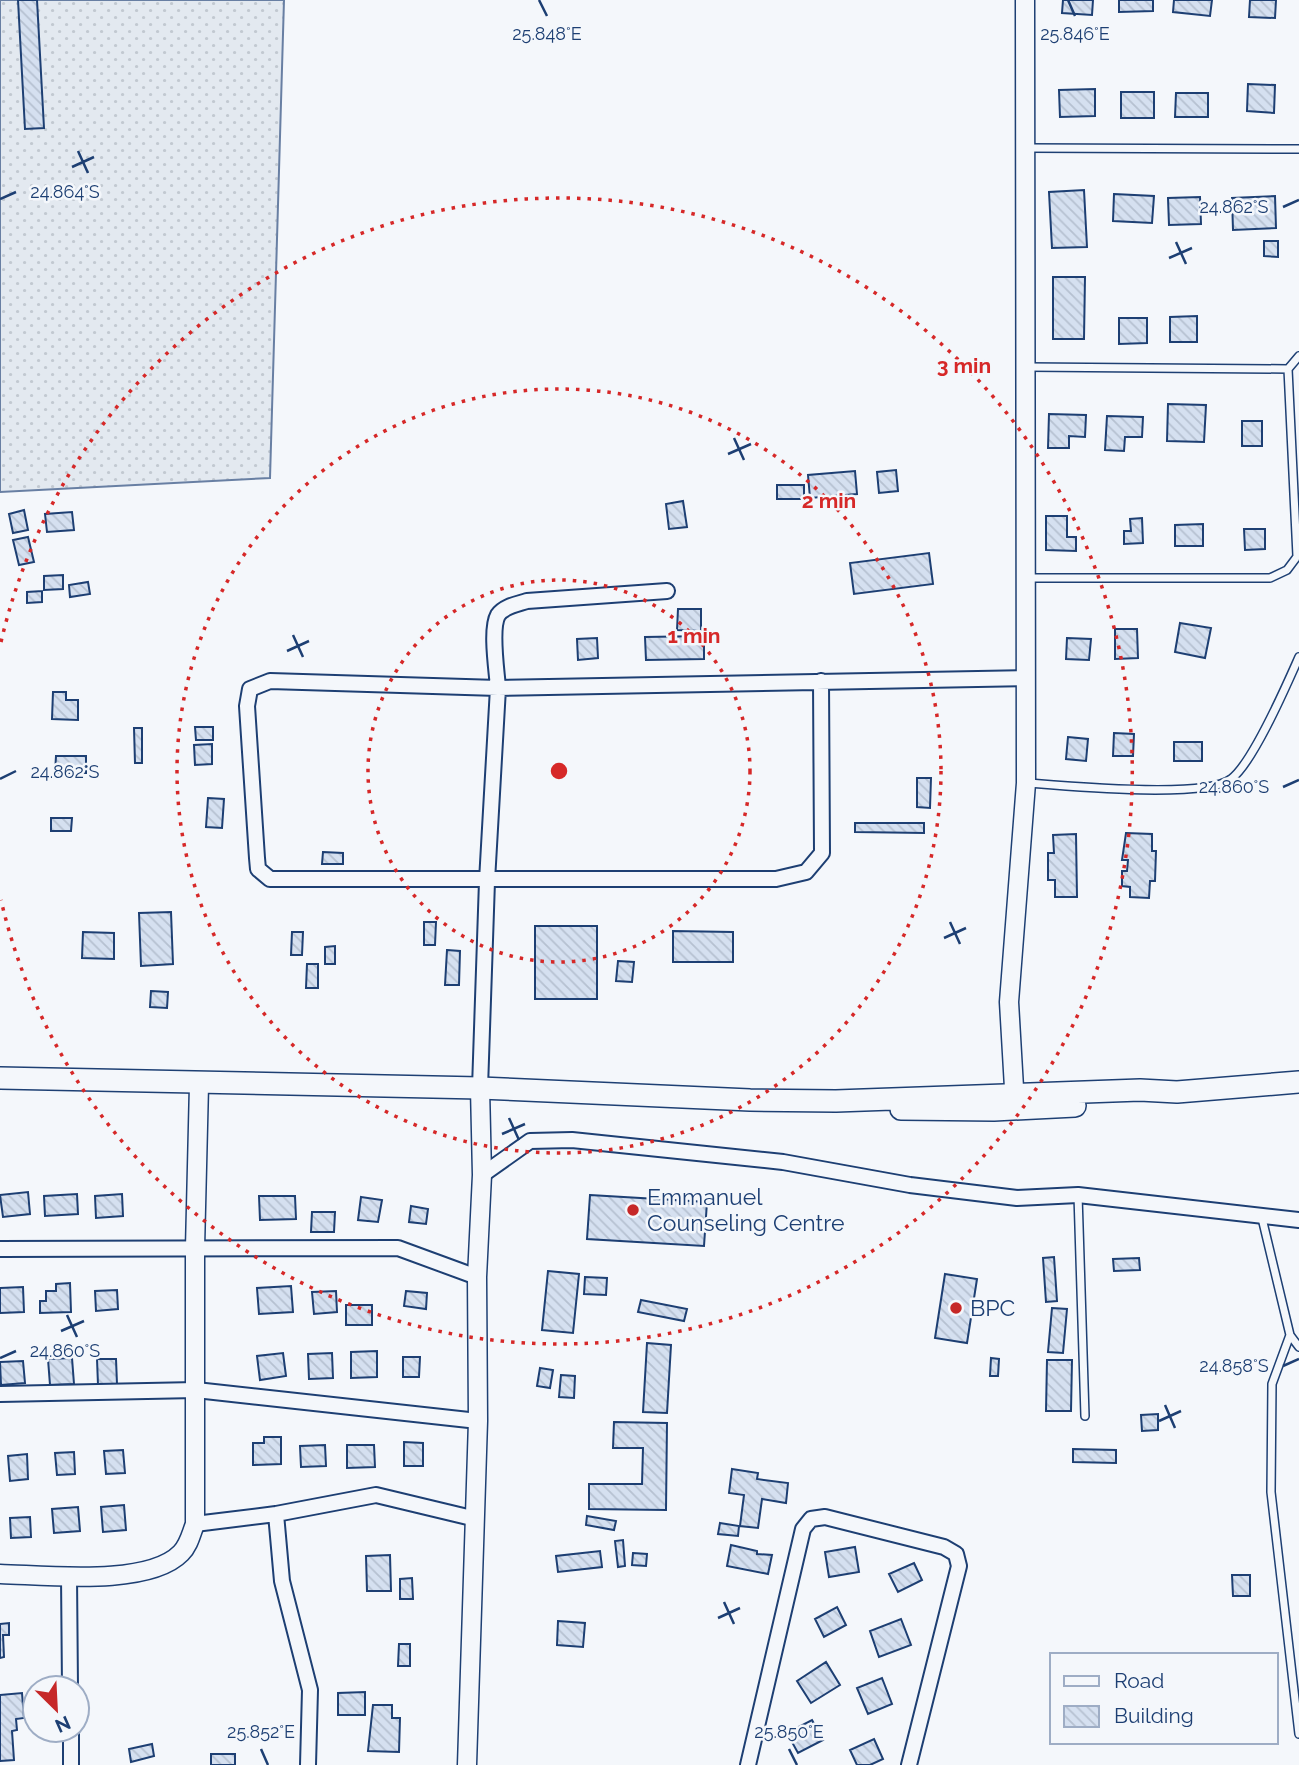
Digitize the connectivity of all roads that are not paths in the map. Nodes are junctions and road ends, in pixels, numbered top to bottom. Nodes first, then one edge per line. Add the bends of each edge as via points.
1 (1025, 0) edge
2 (1023, 148) junction
3 (1299, 149) edge
4 (1299, 356) edge
5 (1027, 368) junction
6 (1288, 369) junction
7 (1298, 555) edge
8 (1025, 578) junction
9 (667, 591) dead end
10 (1299, 657) edge
11 (1026, 678) junction
12 (821, 681) junction
13 (498, 688) junction
14 (1026, 783) junction
15 (487, 881) junction
16 (0, 1078) edge
17 (1299, 1083) edge
18 (199, 1085) junction
19 (480, 1088) junction
20 (1014, 1101) junction
21 (482, 1175) junction
22 (1079, 1195) junction
23 (1261, 1214) junction
24 (1299, 1220) edge
25 (195, 1248) junction
26 (0, 1249) edge
27 (477, 1278) junction
28 (1290, 1335) junction
29 (1299, 1347) edge
30 (197, 1390) junction
31 (0, 1394) edge
32 (1085, 1416) dead end
33 (478, 1421) junction
34 (276, 1514) junction
35 (476, 1519) junction
36 (195, 1524) junction
37 (0, 1574) edge
38 (69, 1576) junction
39 (70, 1674) edge
40 (1298, 1712) edge
41 (1299, 1734) edge
42 (71, 1744) edge
43 (71, 1765) edge
44 (308, 1765) edge
45 (467, 1765) edge
46 (748, 1765) edge
47 (909, 1765) edge

1 - 2 street
2 - 3 lane
2 - 5 street
4 - 6 lane
5 - 6 lane
5 - 8 street
6 - 7 lane
7 - 8 lane via 1287,570 1270,578
8 - 11 street
9 - 13 street via 527,601 508,607 498,615 494,629
10 - 14 lane via 1241,768 1222,785 1147,790
11 - 12 street
11 - 14 street
12 - 13 street
12 - 15 street via 822,853 806,872 776,879
13 - 15 street
13 - 15 street via 270,681 250,689 247,696 257,858 263,876 278,880
14 - 20 street via 1009,1002
15 - 19 street
16 - 18 main road
17 - 20 main road via 1177,1092 1141,1101
18 - 19 main road
18 - 25 street
19 - 20 main road via 836,1101 886,1109
19 - 21 street
21 - 22 street via 530,1141 572,1140 783,1163 1017,1198
21 - 27 street
22 - 23 street
22 - 32 lane
23 - 24 street
23 - 28 lane
25 - 26 street
25 - 27 street via 398,1248
25 - 30 street
27 - 33 street
28 - 29 lane
28 - 40 lane via 1272,1384 1271,1492
30 - 31 street
30 - 33 street
30 - 36 street
33 - 35 street
34 - 35 street via 376,1495
34 - 36 street
34 - 44 street via 282,1581 310,1690
35 - 45 street
36 - 38 street via 180,1554 162,1565 132,1573
37 - 38 street
38 - 39 street
40 - 41 lane
42 - 43 street
46 - 47 street via 803,1529 811,1520 825,1517 956,1554 959,1566

